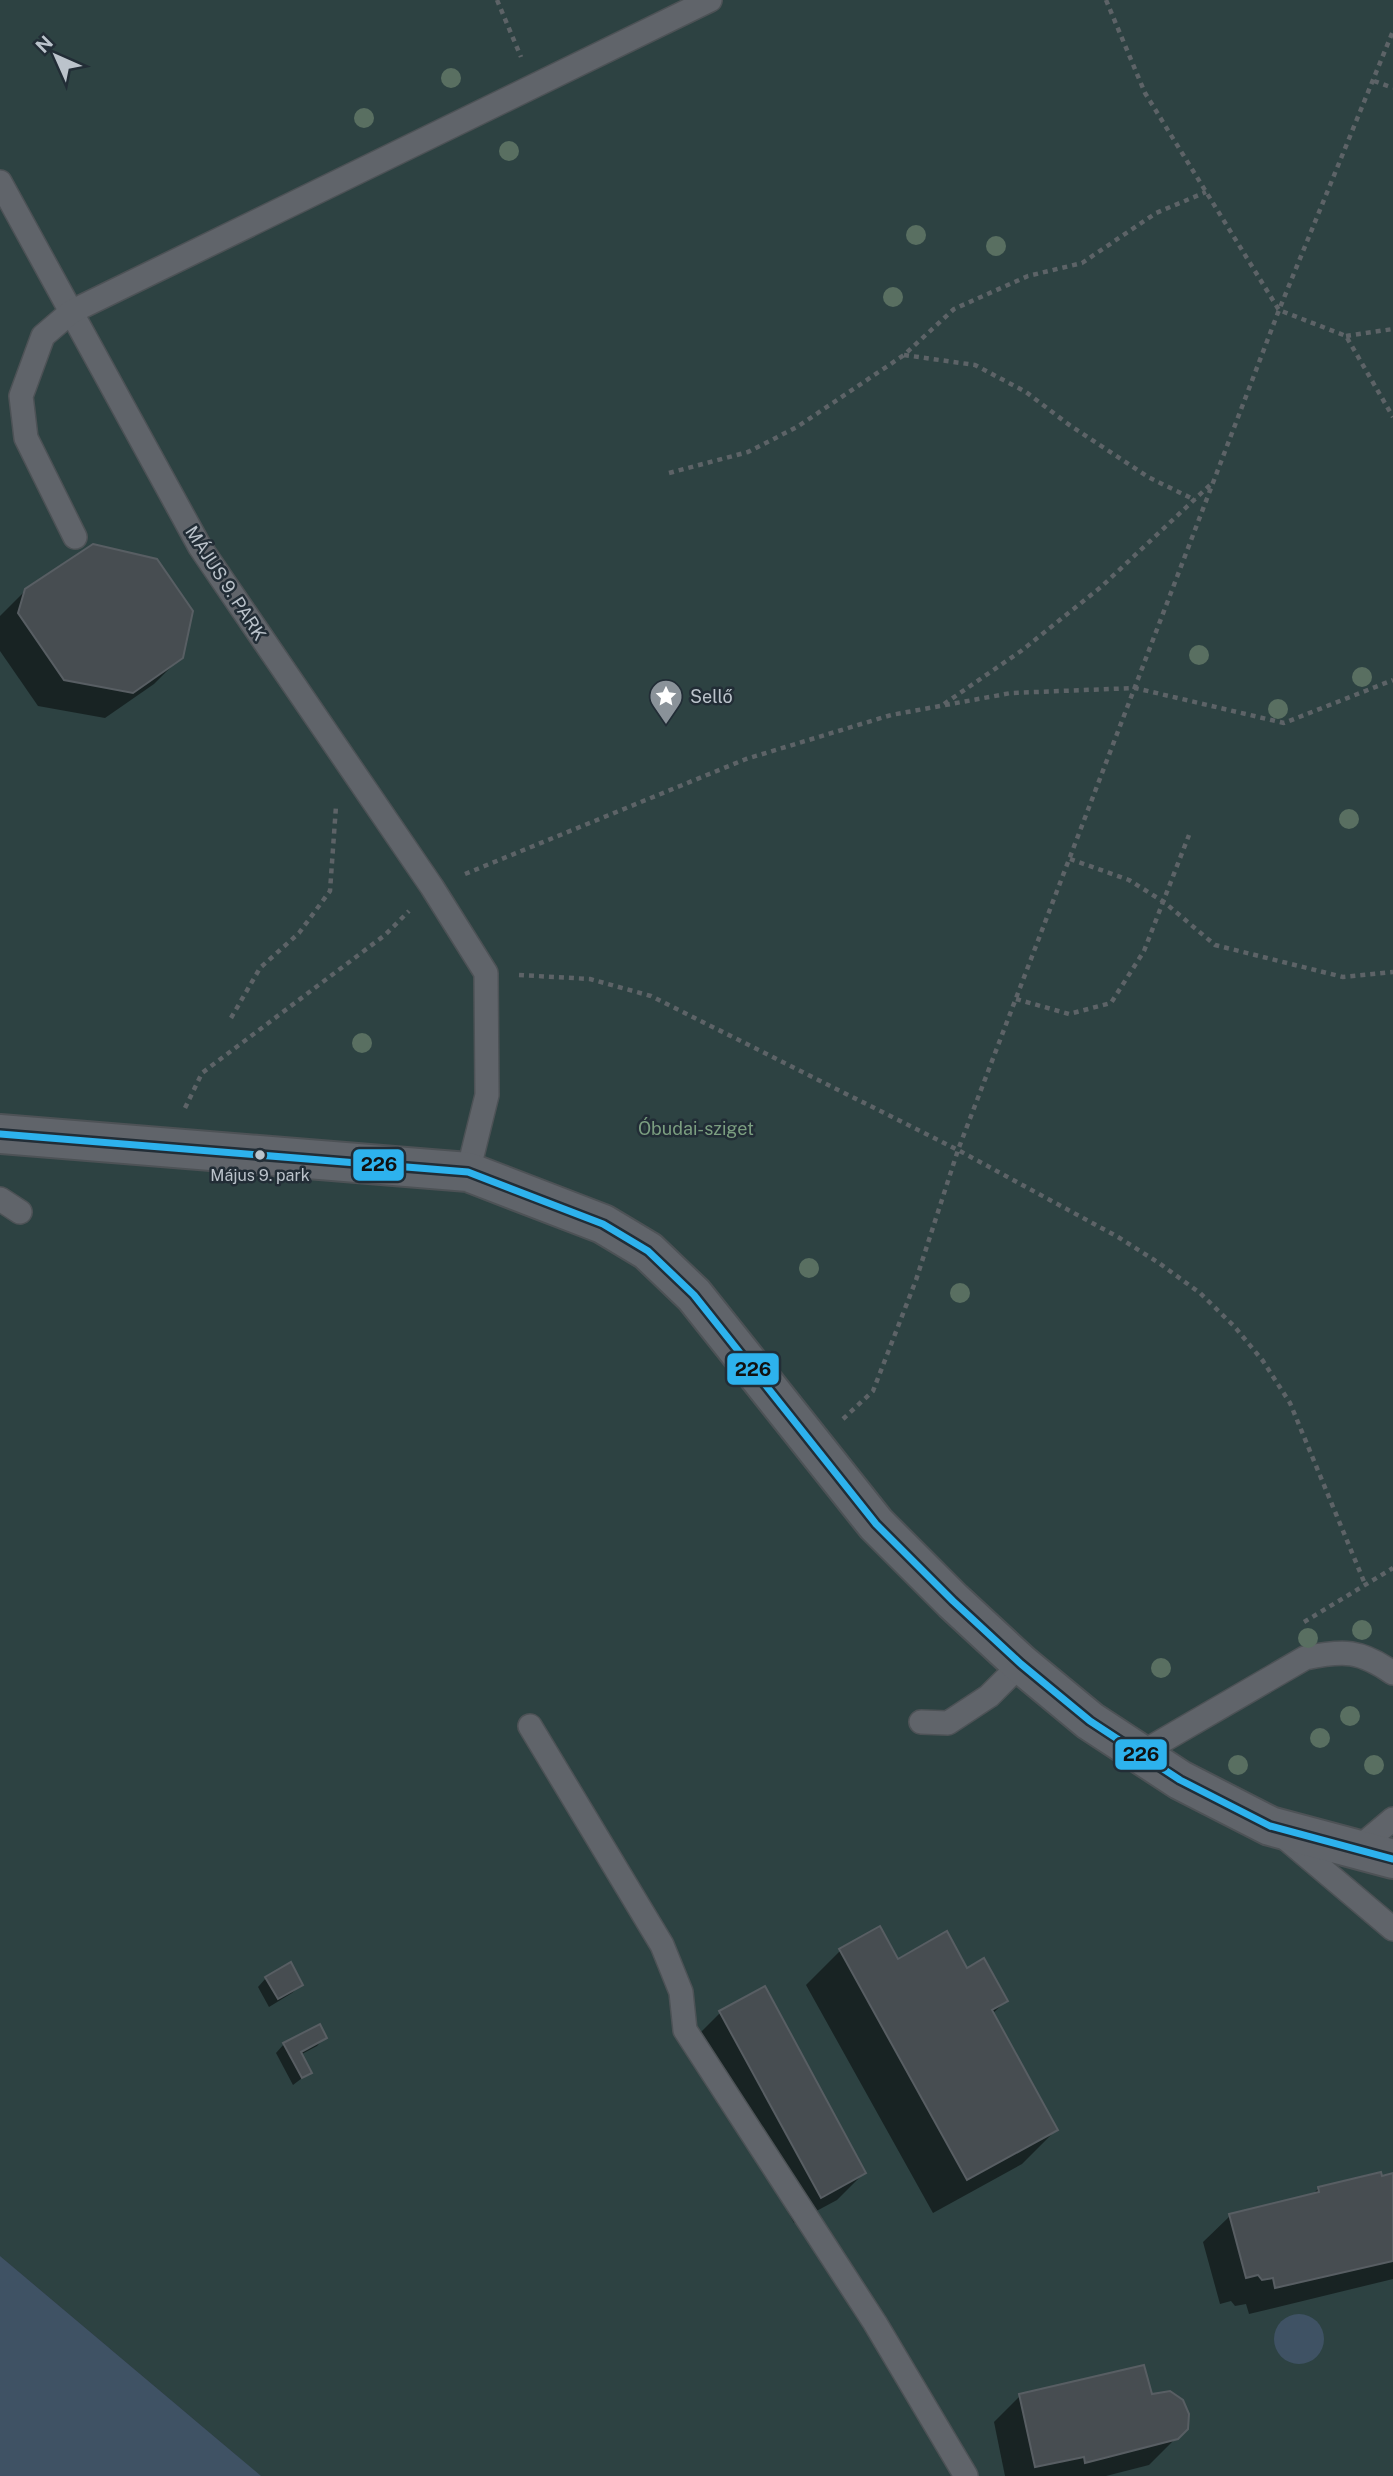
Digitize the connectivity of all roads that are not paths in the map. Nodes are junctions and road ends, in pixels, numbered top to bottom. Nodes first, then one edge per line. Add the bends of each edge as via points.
1 (710, 0) edge
2 (0, 182) edge
3 (71, 312) junction
4 (75, 537) dead end
5 (0, 1134) edge
6 (468, 1172) junction
7 (0, 1199) edge
8 (20, 1212) dead end
9 (1021, 1664) junction
10 (1393, 1673) edge
11 (921, 1722) dead end
12 (530, 1726) dead end
13 (1138, 1755) junction
14 (1393, 1821) edge
15 (1270, 1826) junction
16 (1374, 1850) edge
17 (1393, 1859) edge
18 (1393, 1929) edge
19 (966, 2476) edge

1 - 3 lane
2 - 3 lane, MÁJUS 9. PARK
3 - 4 lane via 43,335 21,396 26,438
3 - 6 lane, MÁJUS 9. PARK via 200,547 486,973 487,1095
5 - 6 street
6 - 9 street via 603,1224 648,1251 694,1295 876,1524
7 - 8 lane
9 - 11 lane via 989,1696 948,1723
9 - 13 street
10 - 13 lane via 1357,1654 1335,1652 1305,1658
12 - 19 lane via 663,1945 681,1992 685,2030 876,2323
13 - 15 street
14 - 16 lane
14 - 16 lane
15 - 16 street
15 - 18 lane
16 - 17 street

